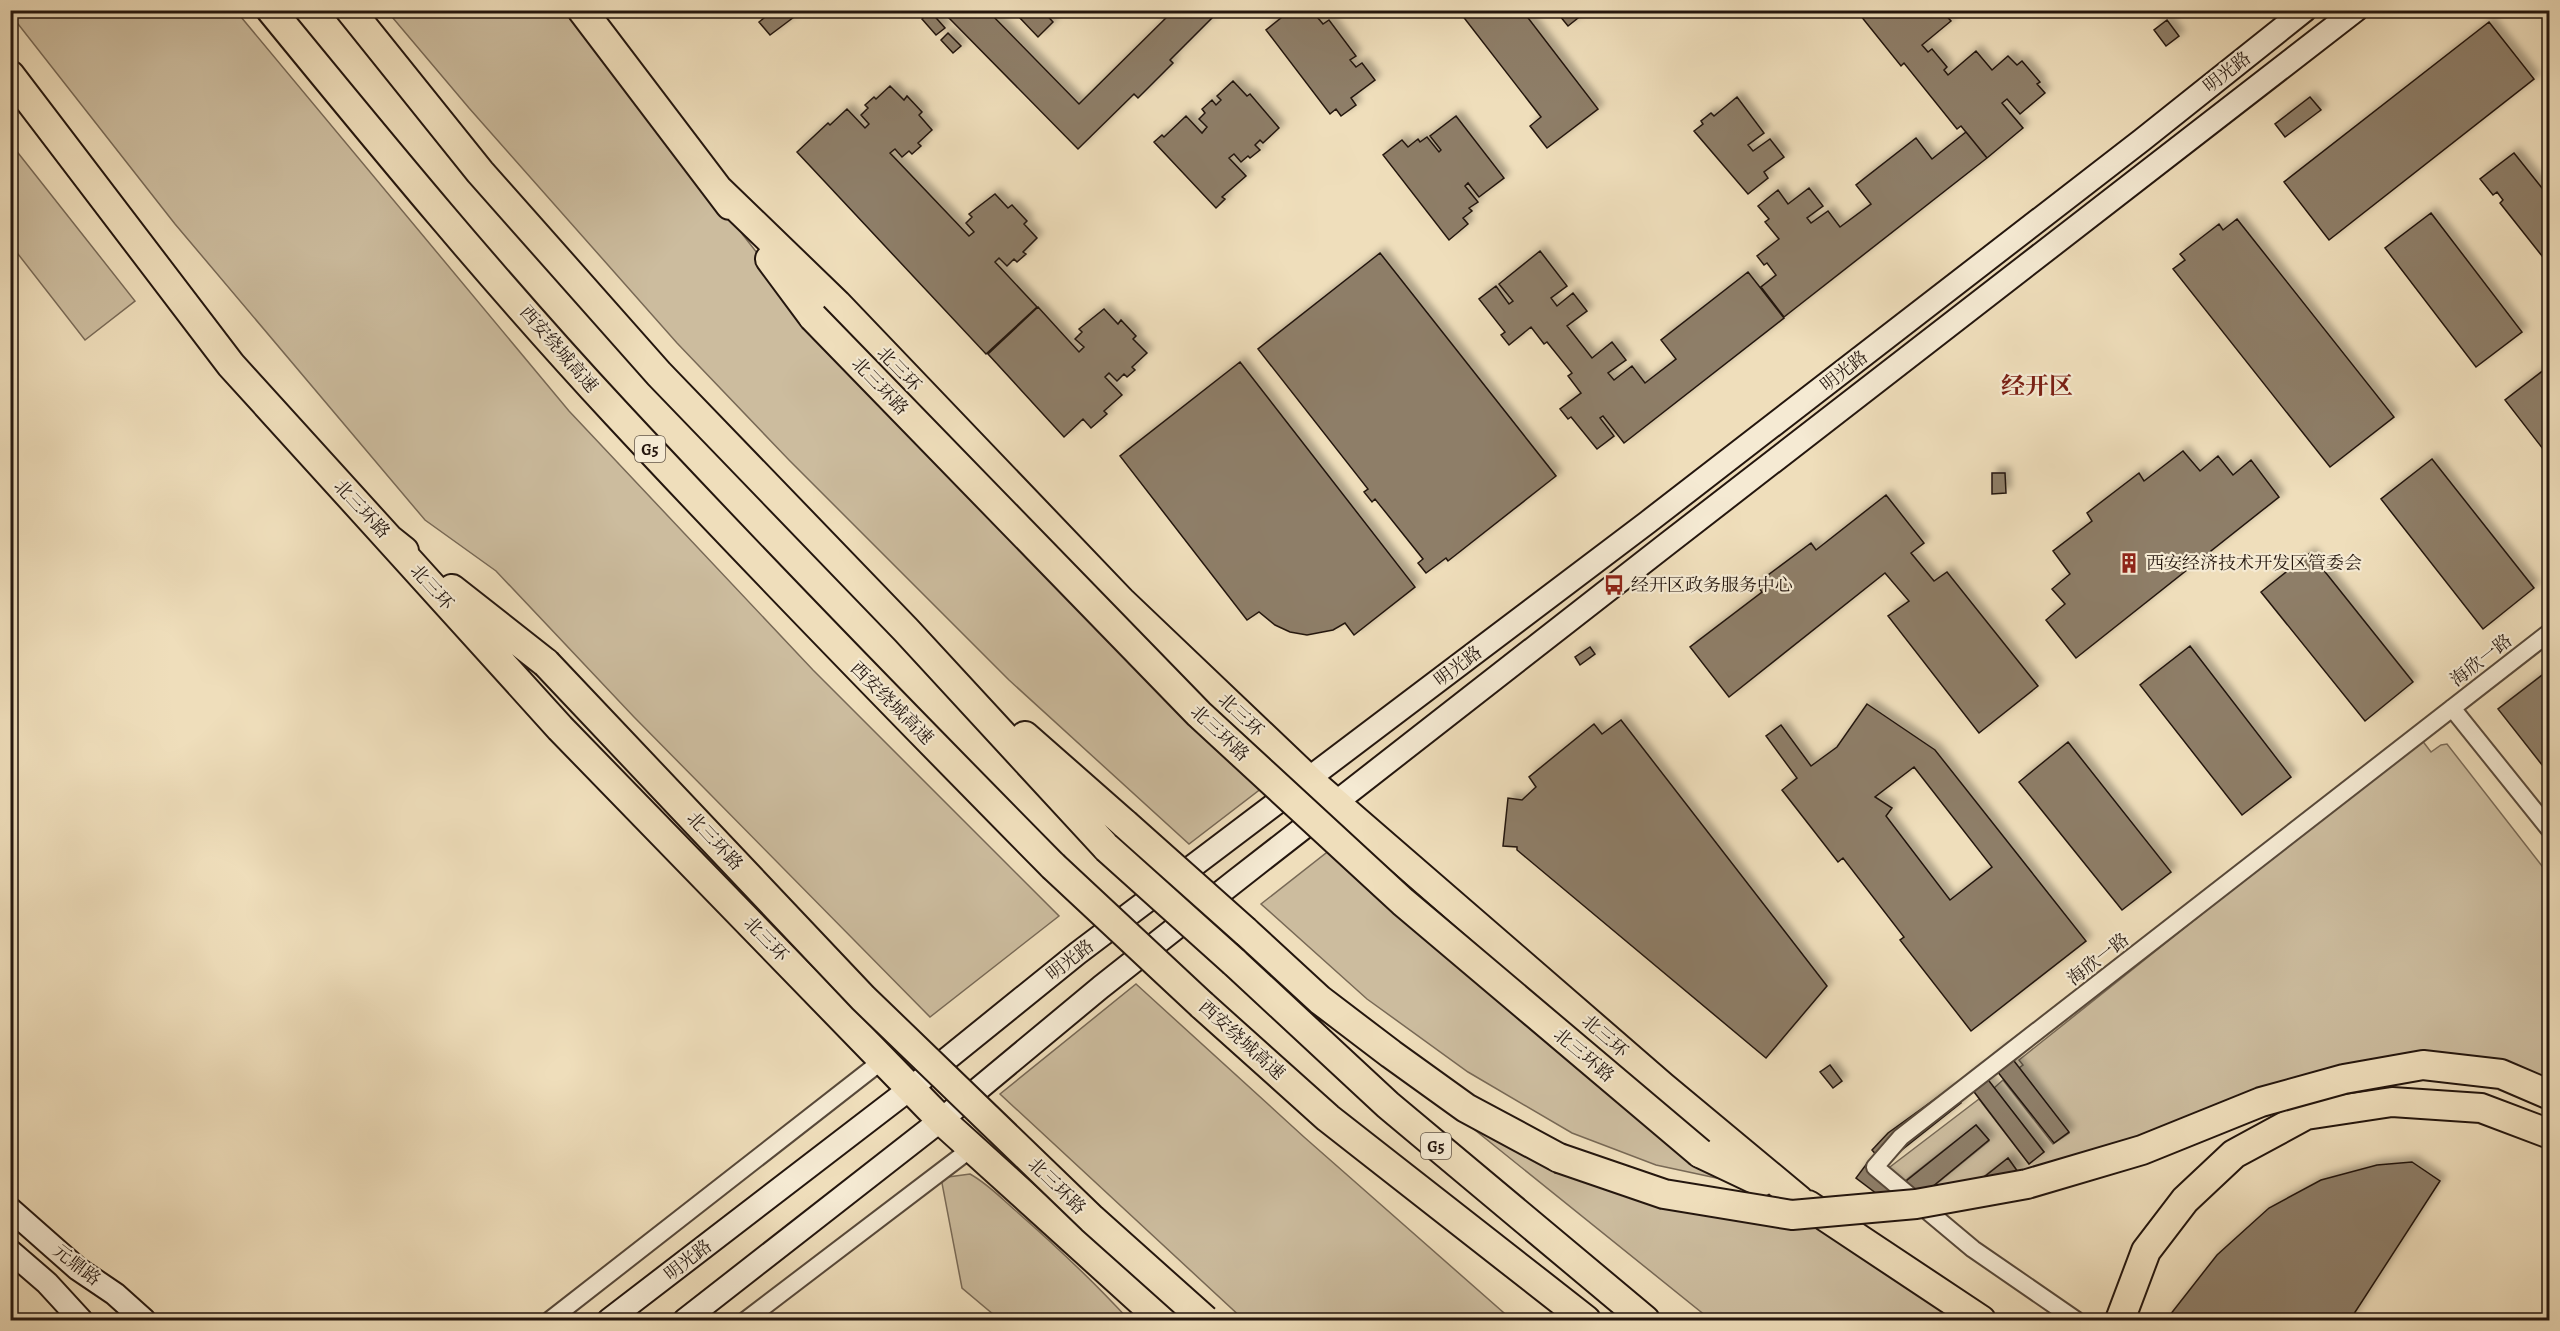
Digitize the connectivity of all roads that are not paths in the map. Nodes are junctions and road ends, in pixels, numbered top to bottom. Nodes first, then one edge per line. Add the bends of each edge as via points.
1 (272, 10) edge
2 (350, 10) edge
3 (582, 10) edge
4 (2305, 10) edge
5 (2356, 10) edge
6 (10, 75) edge
7 (719, 190) junction
8 (389, 539) junction
9 (906, 630) junction
10 (2550, 632) edge
11 (2452, 708) junction
12 (1310, 780) junction
13 (1337, 803) junction
14 (2550, 830) edge
15 (883, 1060) junction
16 (911, 1088) junction
17 (2550, 1095) edge
18 (941, 1120) junction
19 (2550, 1134) edge
20 (972, 1148) junction
21 (1799, 1200) junction
22 (1439, 1207) junction
23 (10, 1209) edge
24 (10, 1251) edge
25 (81, 1320) edge
26 (144, 1320) edge
27 (550, 1320) edge
28 (609, 1320) edge
29 (684, 1320) edge
30 (746, 1320) edge
31 (1162, 1320) edge
32 (1205, 1320) edge
33 (1559, 1320) edge
34 (1586, 1320) edge
35 (1646, 1320) edge
36 (1981, 1320) edge
37 (2076, 1320) edge
38 (2120, 1320) edge

1 - 22 highway, 西安绕城高速 / G5, bridge via 408,177 614,411 839,650 1053,866 1202,1005 1328,1118
2 - 9 highway, G5 via 480,172 659,374
3 - 7 highway, 北三环路
4 - 12 main road, 明光路 via 1667,508
5 - 13 main road, 明光路
6 - 8 highway, 北三环路 via 231,365
7 - 12 highway, 北三环 via 837,304 1121,601
7 - 21 highway, 北三环路, bridge via 813,317 1207,722 1403,902 1700,1153
8 - 15 highway, 北三环 via 560,728
8 - 32 highway, 北三环路, bridge via 546,663 863,998 1092,1219
9 - 17 highway, bridge via 1320,1000 1391,1054 1466,1108 1559,1158 1664,1194 1792,1215 1916,1204 2027,1185 2142,1150 2262,1102 2344,1079 2423,1065 2501,1074
9 - 35 highway, G5, bridge via 1107,848 1388,1105
10 - 11 street, 海欣一路
11 - 14 street
11 - 37 street, 海欣一路 via 1901,1137 1875,1167 1973,1249
12 - 13 highway, 北三环
12 - 16 main road, 明光路 via 1078,953
13 - 18 main road, 明光路 via 1101,987
13 - 21 highway, 北三环
15 - 16 highway, 北三环
15 - 27 street
16 - 18 highway, 北三环
16 - 28 main road, 明光路
18 - 20 highway, 北三环
18 - 29 main road, 明光路
19 - 38 highway via 2481,1108 2392,1102 2306,1115 2235,1154 2185,1200 2146,1251
20 - 30 street
20 - 31 highway, 北三环
21 - 36 highway, 北三环路
22 - 33 highway
22 - 34 highway, 西安绕城高速 / G5
23 - 26 main road, 元鼎路
24 - 25 main road, 元鼎路

